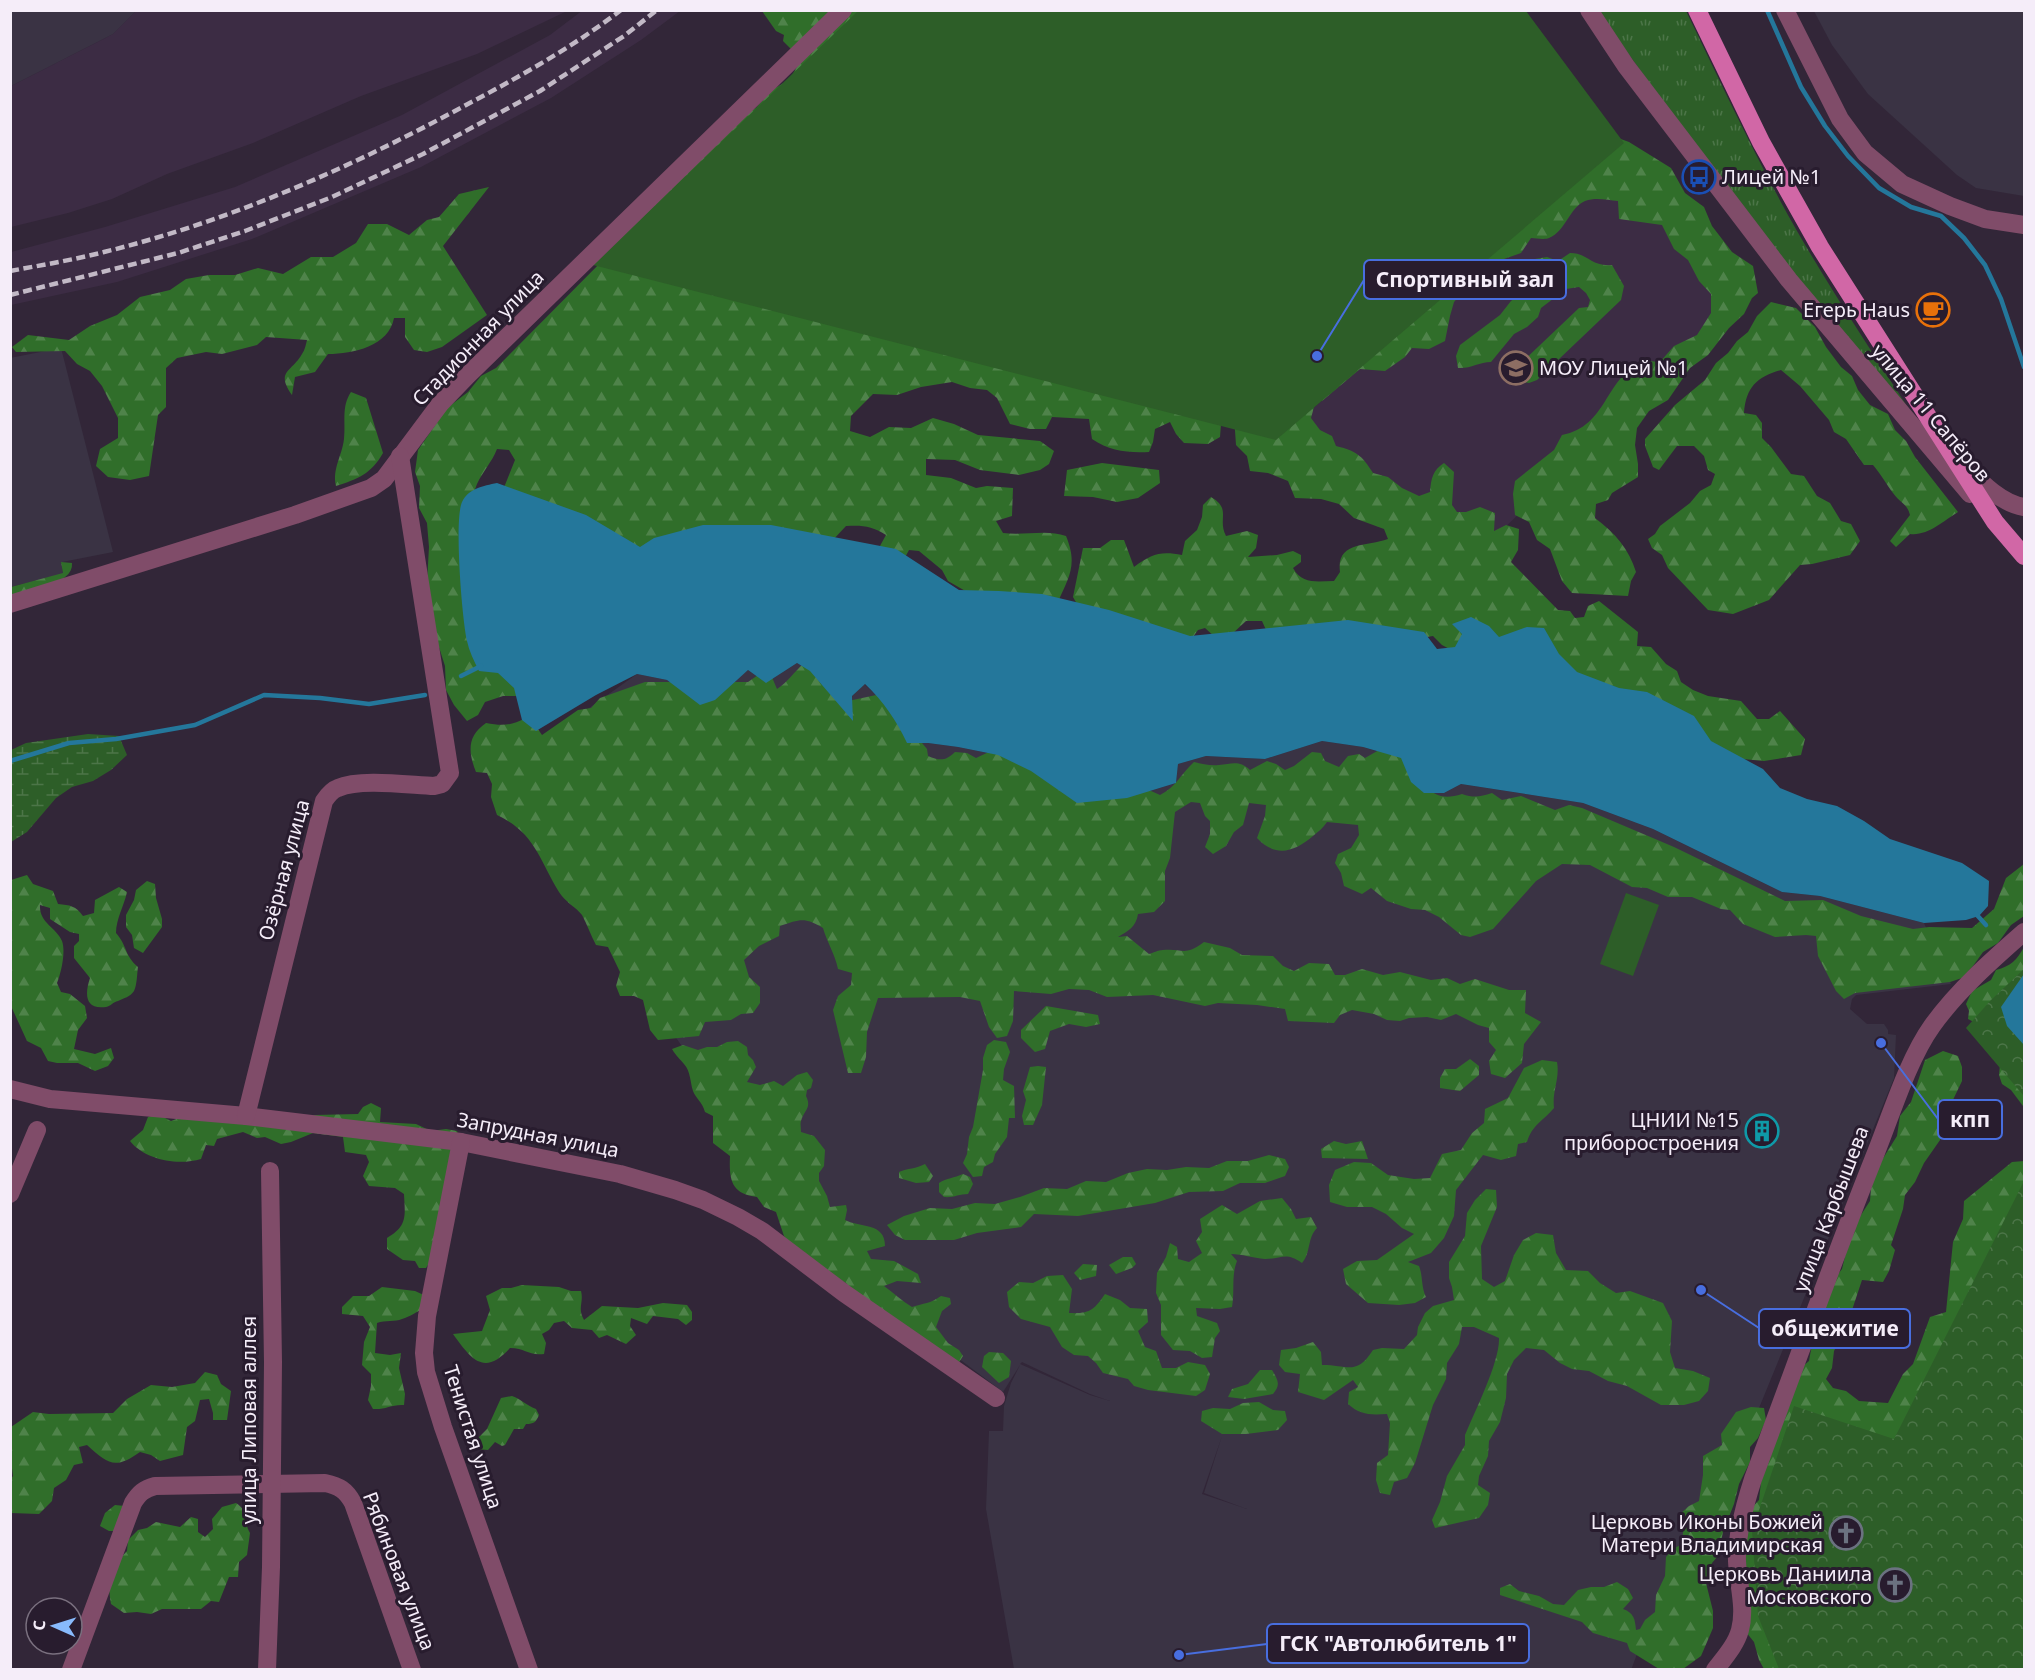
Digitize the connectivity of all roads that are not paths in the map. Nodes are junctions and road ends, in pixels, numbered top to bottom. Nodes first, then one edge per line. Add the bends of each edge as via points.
1 (843, 10) edge
2 (1589, 10) edge
3 (1696, 10) edge
4 (1785, 10) edge
5 (2025, 225) edge
6 (400, 456) junction
7 (1953, 456) junction
8 (2025, 507) edge
9 (1995, 522) junction
10 (2025, 556) edge
11 (10, 604) edge
12 (2025, 932) edge
13 (10, 1089) edge
14 (246, 1116) junction
15 (37, 1130) dead end
16 (461, 1142) junction
17 (270, 1171) dead end
18 (10, 1194) edge
19 (996, 1398) dead end
20 (272, 1484) junction
21 (71, 1670) edge
22 (267, 1670) edge
23 (412, 1670) edge
24 (529, 1670) edge
25 (1715, 1670) edge

1 - 6 street, Стадионная улица via 468,375
2 - 9 street, улица 11 Сапёров via 1626,66 1789,280
3 - 7 main road via 1761,142 1820,247
4 - 5 street via 1840,119 1865,153 1902,184 1950,206 1985,219
6 - 11 street, Стадионная улица via 384,478 353,496
6 - 14 street, Озёрная улица via 450,773 442,784 434,786 349,785 338,788 324,801
7 - 8 street via 2008,502
7 - 9 main road
9 - 10 main road, улица 11 Сапёров
12 - 25 street, улица Карбышева via 1954,999 1931,1027 1914,1058 1743,1509 1737,1558 1740,1631
13 - 14 street, Запрудная улица via 50,1099
14 - 16 street, Запрудная улица
15 - 18 street
16 - 19 street, Запрудная улица via 620,1174 721,1208 762,1231
16 - 24 street, Тенистая улица via 424,1336 426,1372
17 - 20 street, улица Липовая аллея
20 - 21 street, Рябиновая улица via 155,1486 139,1494
20 - 22 street, улица Липовая аллея
20 - 23 street, Рябиновая улица via 325,1483 348,1493

